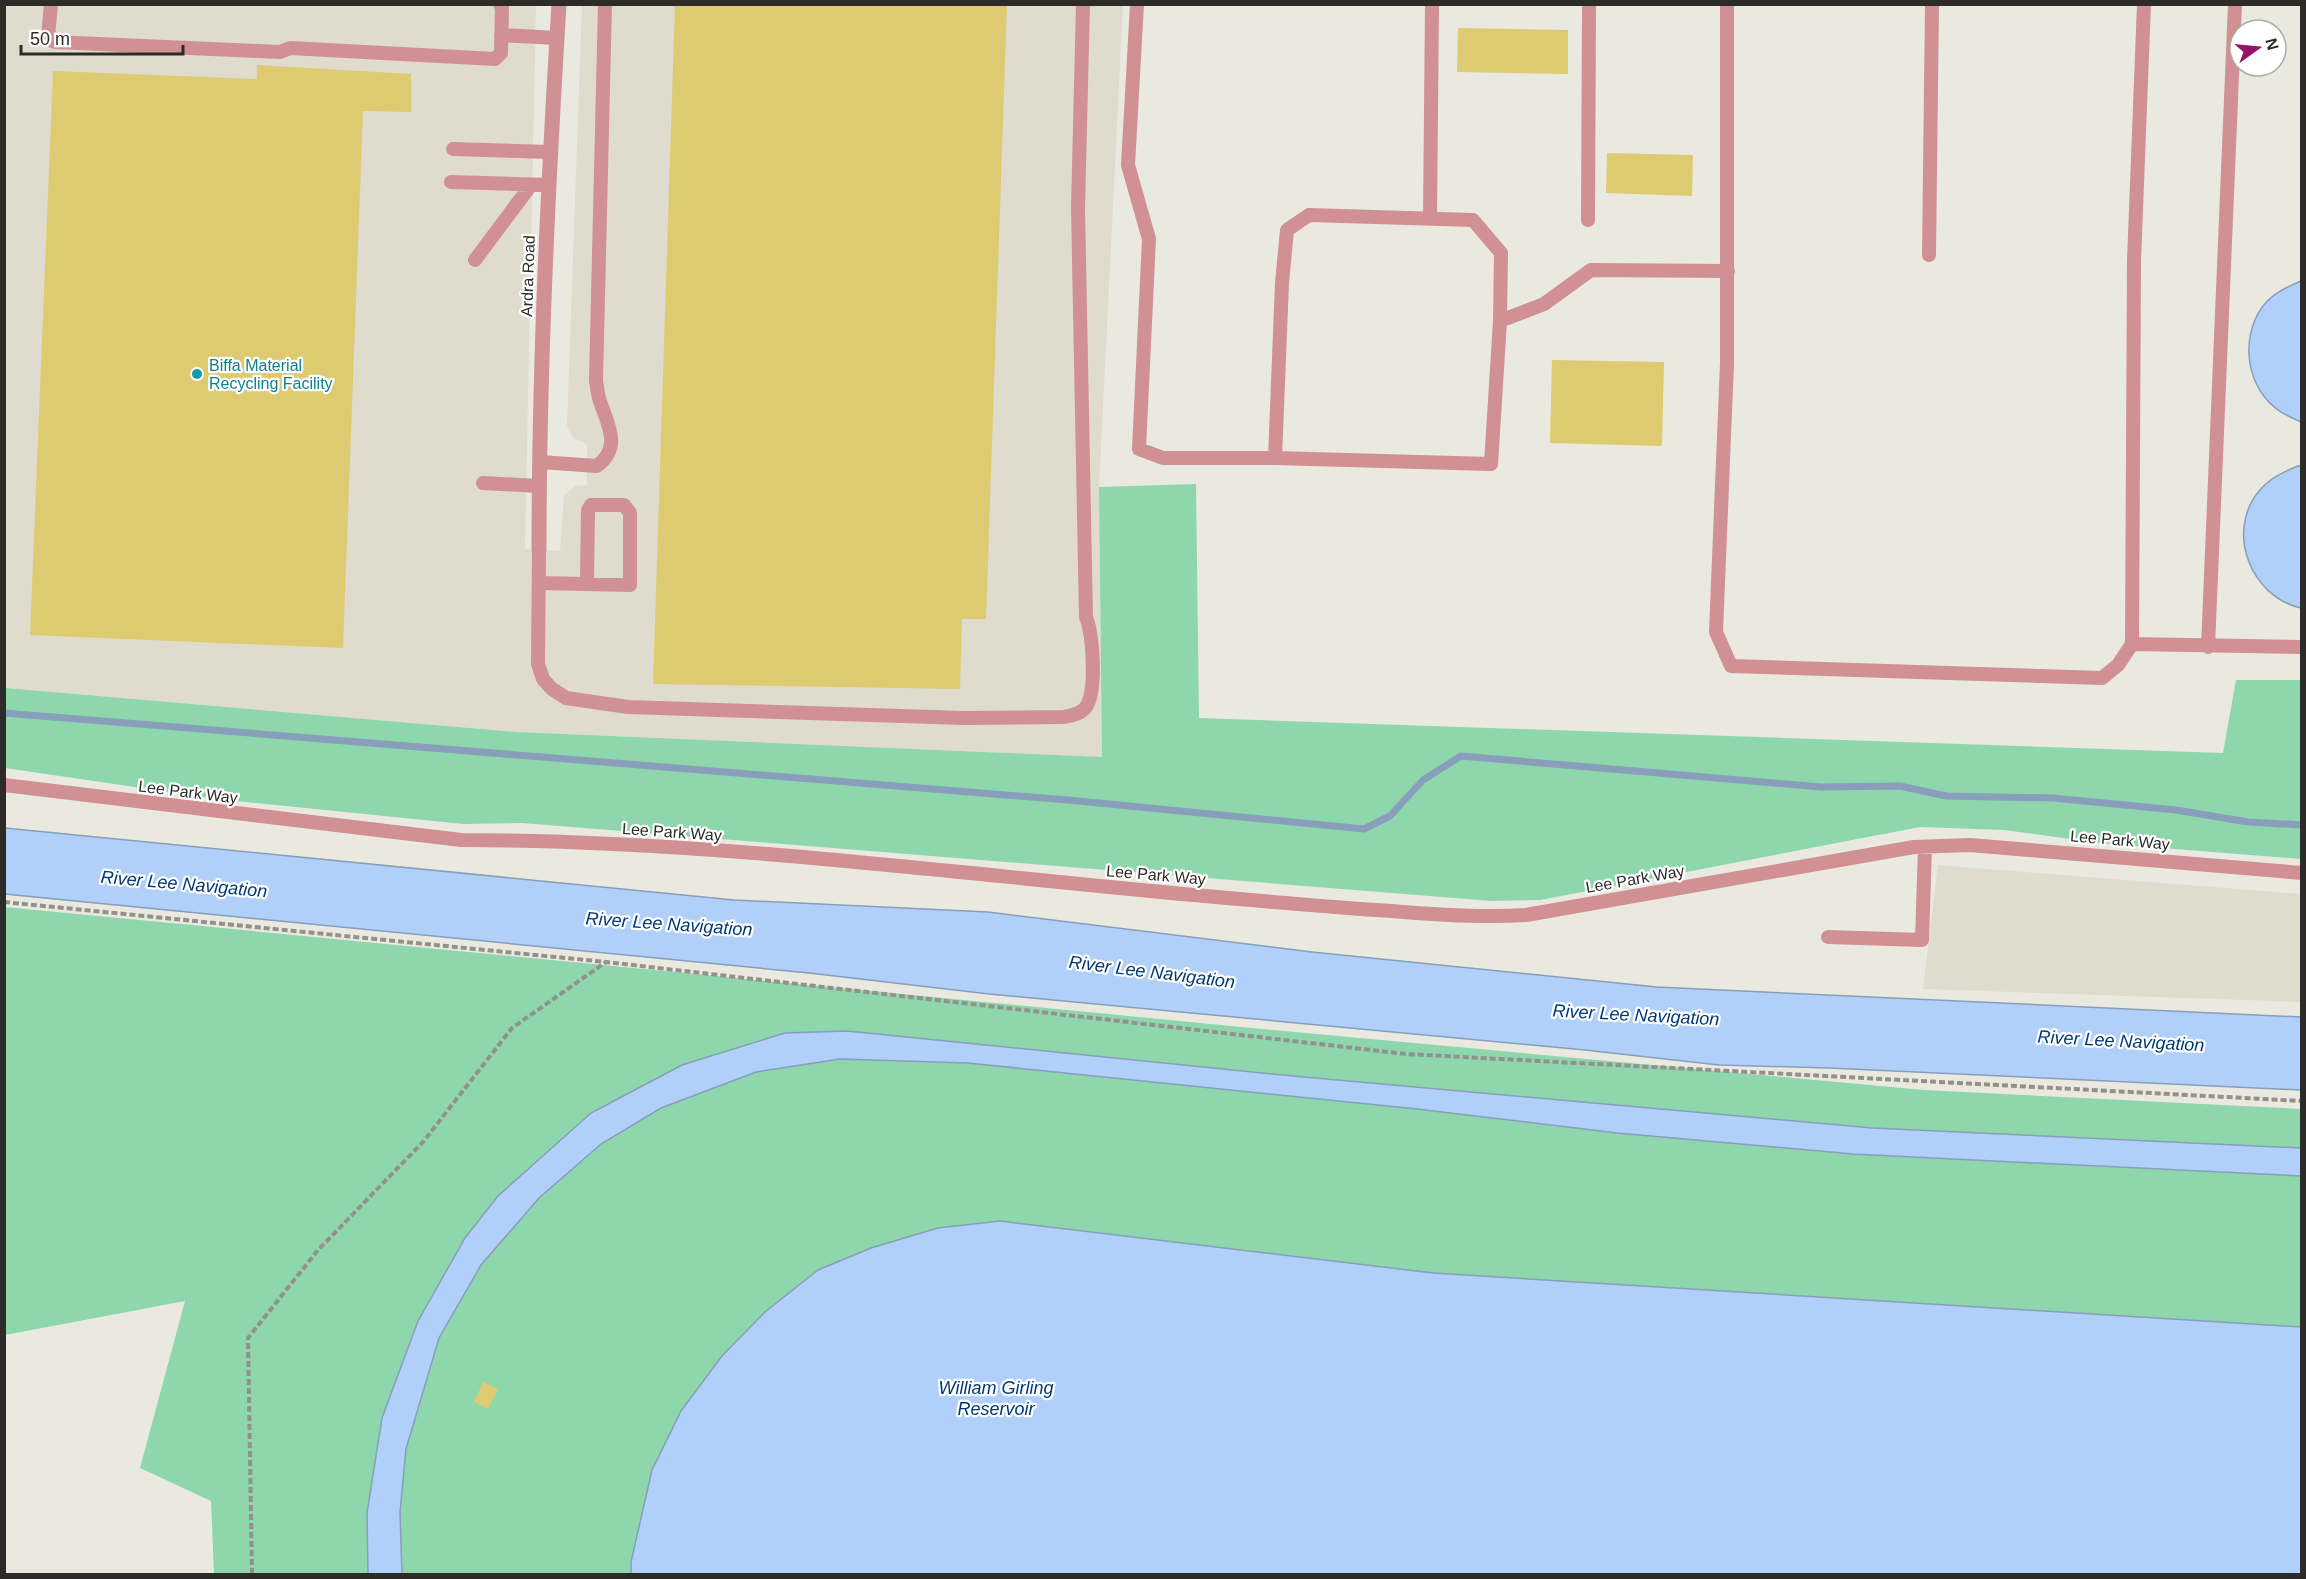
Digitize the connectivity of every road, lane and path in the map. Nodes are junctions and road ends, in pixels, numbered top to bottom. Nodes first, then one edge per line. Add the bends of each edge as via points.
1 (51, 4) edge
2 (500, 4) edge
3 (559, 4) edge
4 (604, 4) edge
5 (1083, 4) edge
6 (1137, 4) edge
7 (1432, 4) edge
8 (1589, 4) edge
9 (1727, 4) edge
10 (1932, 4) edge
11 (2144, 4) edge
12 (2235, 4) edge
13 (501, 35) junction
14 (557, 38) junction
15 (453, 149) dead end
16 (549, 152) junction
17 (451, 182) dead end
18 (531, 184) junction
19 (549, 185) junction
20 (1430, 218) junction
21 (1588, 220) dead end
22 (1929, 255) dead end
23 (475, 260) dead end
24 (1728, 271) junction
25 (1500, 321) junction
26 (1275, 458) junction
27 (540, 462) junction
28 (483, 483) dead end
29 (539, 486) junction
30 (539, 550) joint
31 (540, 583) junction
32 (586, 583) junction
33 (2132, 644) junction
34 (2208, 647) junction
35 (2301, 647) edge
36 (4, 785) edge
37 (1925, 847) junction
38 (2301, 873) edge
39 (4, 902) edge
40 (1828, 937) dead end
41 (606, 962) junction
42 (2301, 1101) edge
43 (252, 1575) edge

1 - 13 lane via 48,38 54,42 495,58 501,53
2 - 13 lane
3 - 14 street, Ardra Road
4 - 27 lane via 596,380 611,428 610,447 606,459 597,466
5 - 31 lane via 1078,208 1086,617 1090,629 1092,692 1086,707 1064,717 964,718 644,708 566,698 543,679 538,663
6 - 26 lane via 1128,165 1149,239 1139,449 1163,458
7 - 20 lane
8 - 21 lane
9 - 24 lane
10 - 22 lane
11 - 33 lane via 2134,261
12 - 34 lane
13 - 14 lane
14 - 16 street, Ardra Road
15 - 16 lane
16 - 19 street, Ardra Road
17 - 18 lane
18 - 19 lane
18 - 23 lane
19 - 27 street, Ardra Road
20 - 25 lane via 1473,220 1501,253
20 - 26 lane via 1309,215 1287,230
24 - 25 lane via 1591,270 1544,304
24 - 33 lane via 1716,632 1731,666 2102,678 2118,665
25 - 26 lane via 1491,464
27 - 29 street, Ardra Road
28 - 29 lane
29 - 30 street, Ardra Road
30 - 31 lane
31 - 32 lane
32 - 32 lane via 630,585 630,513 624,505 596,504 588,510
33 - 34 lane
34 - 35 lane
36 - 37 lane, Lee Park Way via 461,840 636,845 1463,916 1526,915
37 - 38 lane, Lee Park Way via 1970,845
37 - 40 lane via 1922,940
39 - 41 path
41 - 42 path via 1406,1054
41 - 43 path via 512,1028 423,1142 318,1250 248,1338

